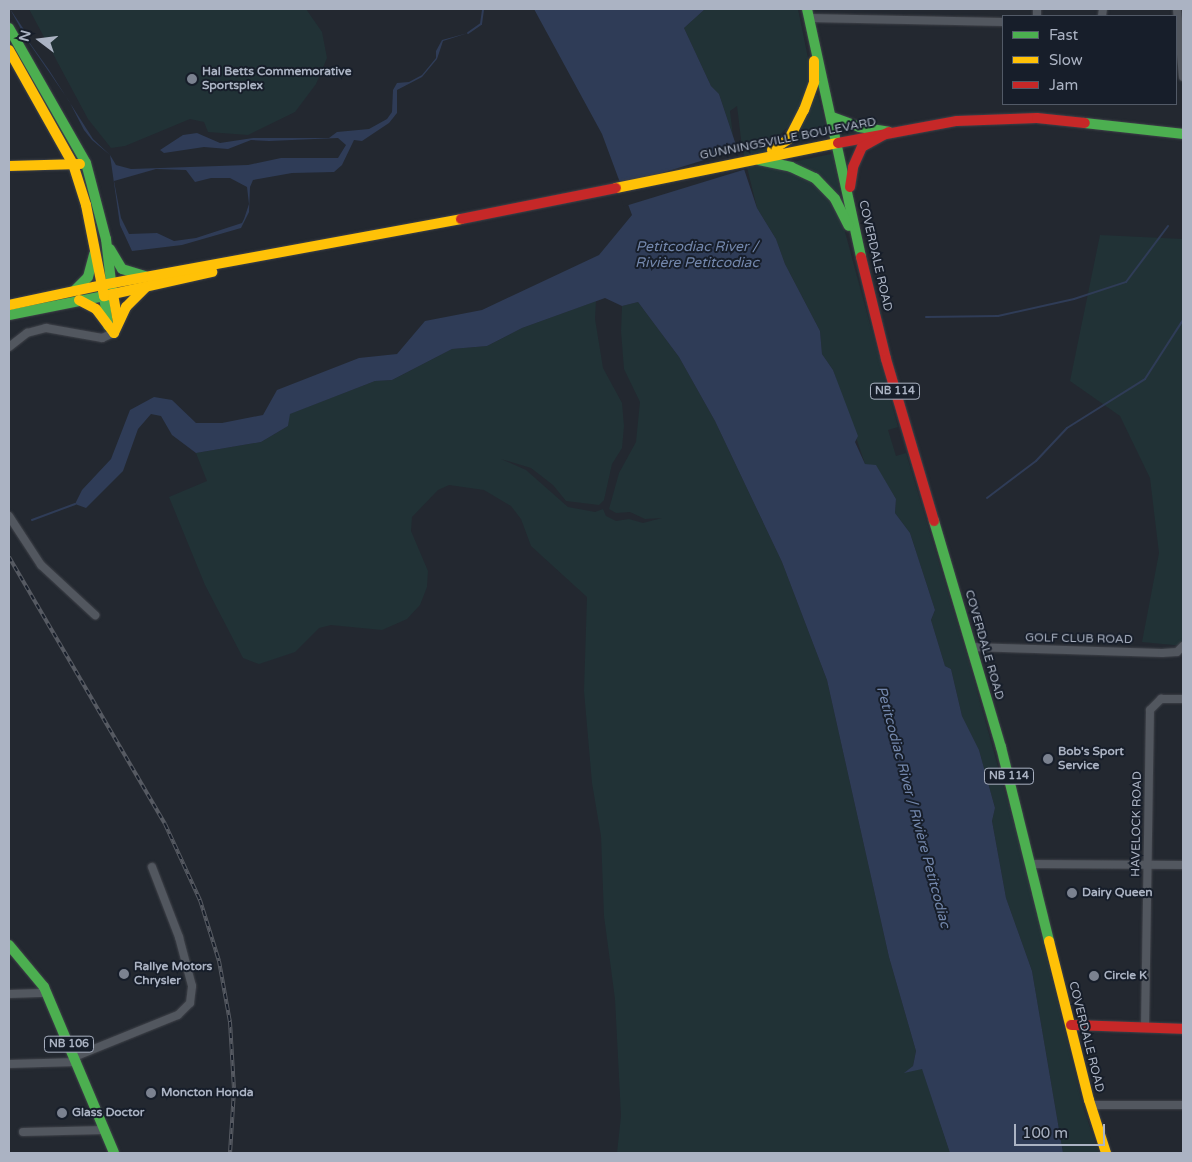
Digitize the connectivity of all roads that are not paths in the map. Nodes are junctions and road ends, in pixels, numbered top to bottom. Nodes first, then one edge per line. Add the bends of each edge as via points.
1 (1177, 9) edge
2 (808, 14) edge
3 (1002, 22) edge
4 (9, 28) edge
5 (1178, 37) edge
6 (814, 41) junction
7 (9, 50) edge
8 (1183, 76) edge
9 (832, 117) junction
10 (889, 132) junction
11 (1183, 134) edge
12 (838, 143) junction
13 (779, 151) junction
14 (752, 159) junction
15 (86, 163) junction
16 (73, 164) junction
17 (9, 166) edge
18 (849, 201) junction
19 (106, 239) junction
20 (856, 242) junction
21 (94, 246) junction
22 (147, 281) junction
23 (104, 290) junction
24 (76, 295) junction
25 (9, 305) edge
26 (9, 315) edge
27 (114, 327) junction
28 (9, 347) edge
29 (9, 516) edge
30 (95, 615) dead end
31 (1183, 646) edge
32 (971, 648) junction
33 (1183, 699) edge
34 (1032, 864) junction
35 (1148, 865) junction
36 (1183, 866) edge
37 (152, 867) dead end
38 (9, 945) edge
39 (9, 994) edge
40 (47, 994) junction
41 (1070, 1026) junction
42 (1145, 1028) junction
43 (1183, 1029) edge
44 (76, 1059) junction
45 (9, 1064) edge
46 (1090, 1105) junction
47 (1183, 1105) edge
48 (105, 1130) junction
49 (23, 1132) dead end
50 (114, 1153) edge
51 (1106, 1153) edge

1 - 5 street
2 - 3 street
2 - 6 main road, NB 114
4 - 15 main road
5 - 8 street
6 - 9 main road, NB 114
6 - 13 main road via 814,74 809,98 789,139
7 - 16 main road
9 - 10 main road via 859,127
9 - 12 main road, NB 114
10 - 11 main road, GUNNINGSVILLE BOULEVARD via 957,121 1037,118
10 - 12 main road, GUNNINGSVILLE BOULEVARD
10 - 18 main road via 870,140 860,151 852,173
12 - 13 main road, GUNNINGSVILLE BOULEVARD
12 - 18 main road, COVERDALE ROAD / NB 114
13 - 14 main road, GUNNINGSVILLE BOULEVARD
14 - 20 main road via 782,164 809,174 827,188 839,204
14 - 22 main road, GUNNINGSVILLE BOULEVARD
15 - 16 main road
15 - 19 main road
16 - 17 main road
16 - 21 main road
18 - 20 main road, COVERDALE ROAD / NB 114
19 - 22 main road via 122,268
19 - 23 main road
20 - 32 main road, COVERDALE ROAD / NB 114
21 - 23 main road
21 - 24 main road via 88,277
22 - 23 main road, GUNNINGSVILLE BOULEVARD
22 - 27 main road via 131,299
23 - 24 main road, GUNNINGSVILLE BOULEVARD
23 - 27 main road
24 - 25 main road
24 - 26 main road
24 - 27 main road
27 - 28 street via 102,338 46,328 27,333
29 - 30 street via 41,565
31 - 32 street, GOLF CLUB ROAD via 1177,652 1162,653
32 - 34 main road, COVERDALE ROAD / NB 114
33 - 35 street, HAVELOCK ROAD via 1161,699 1150,710
34 - 35 street
34 - 41 main road, COVERDALE ROAD / NB 114
35 - 36 street
35 - 42 street, HAVELOCK ROAD
37 - 44 street via 180,937 192,986 190,1002 178,1015
38 - 40 main road, NB 106 via 29,965
39 - 40 street
40 - 44 main road, NB 106
41 - 42 main road
41 - 46 main road, COVERDALE ROAD / NB 114
42 - 43 main road
44 - 45 street
44 - 48 main road, NB 106
46 - 47 street
46 - 51 main road, COVERDALE ROAD / NB 114
48 - 49 street
48 - 50 main road, NB 106

